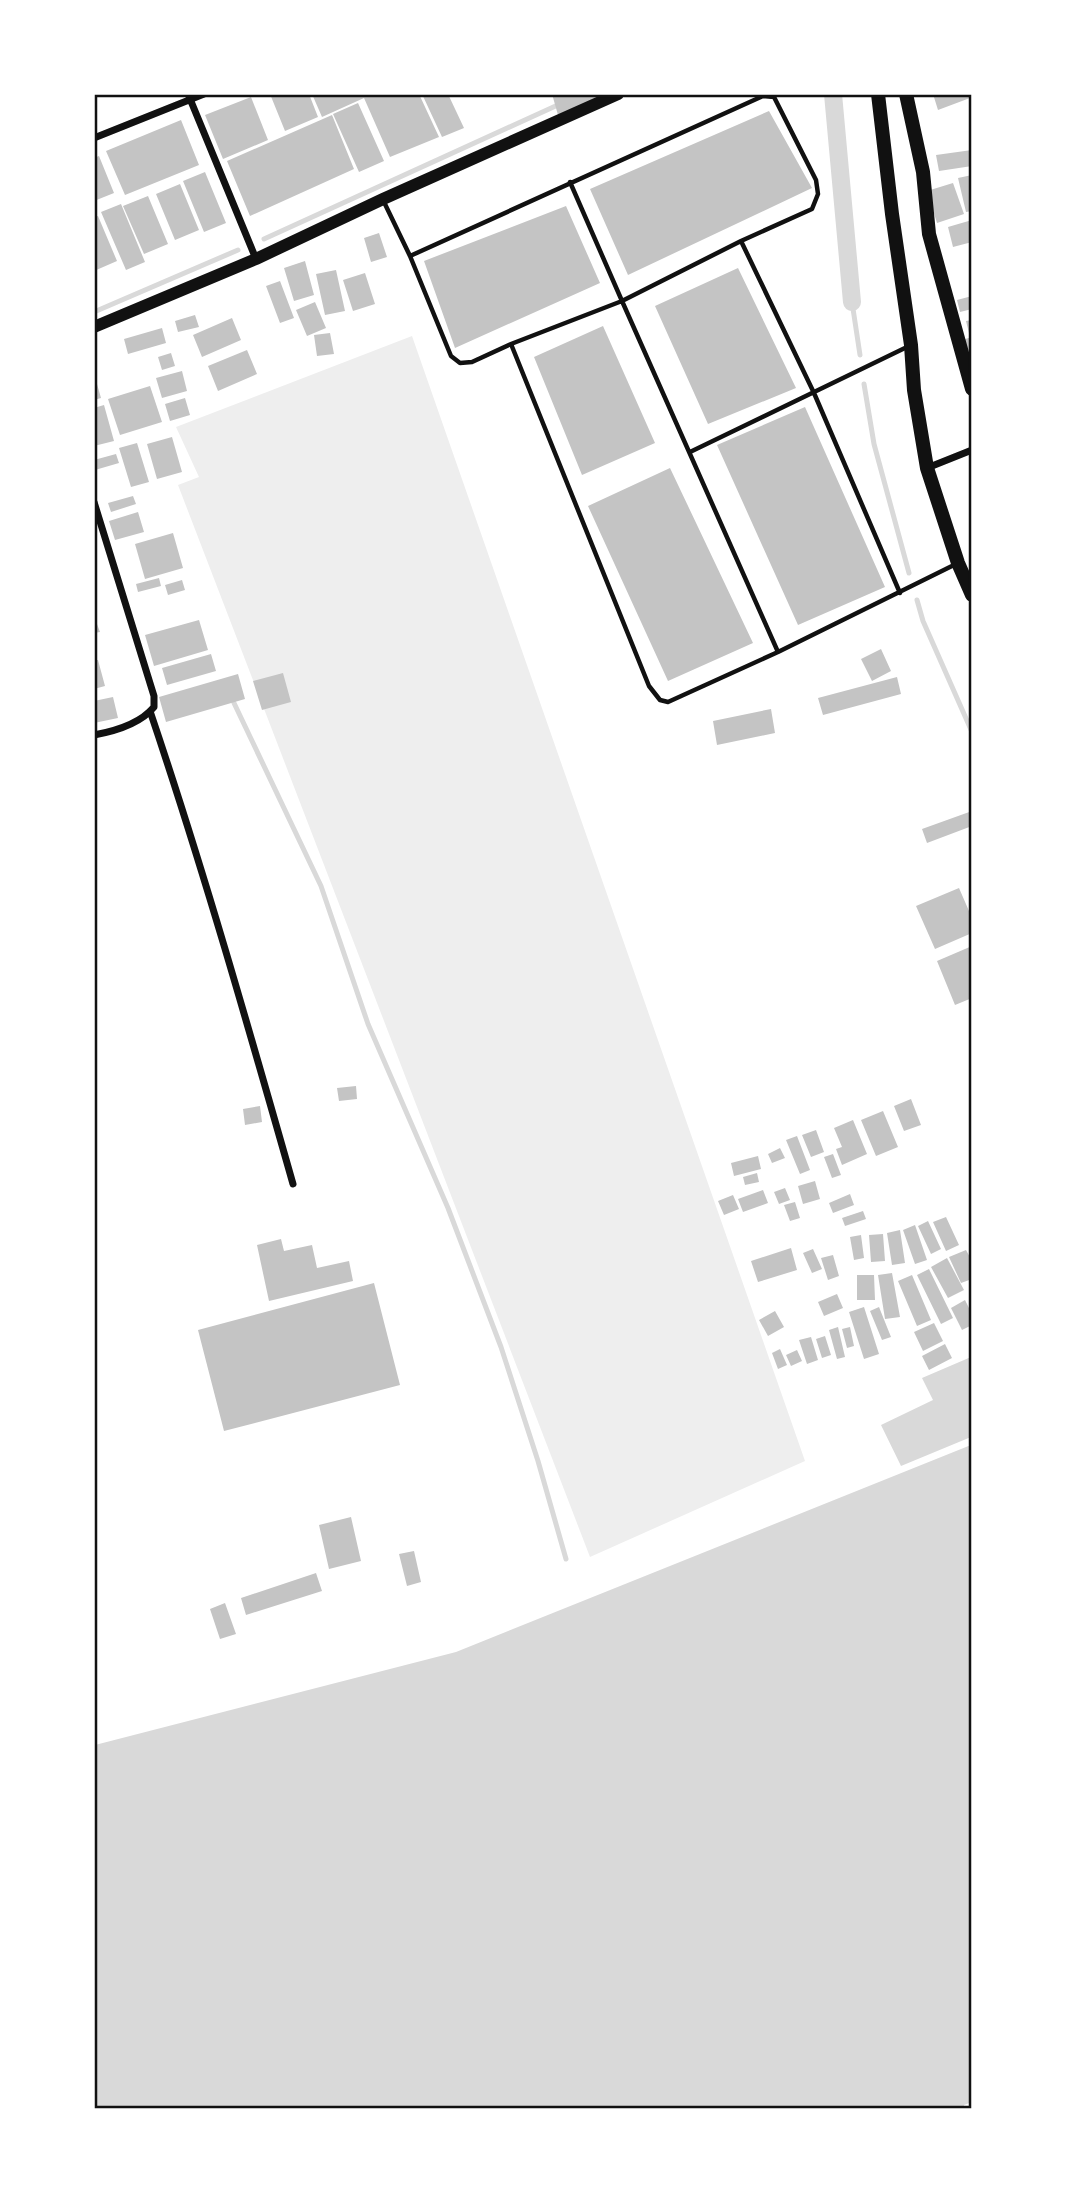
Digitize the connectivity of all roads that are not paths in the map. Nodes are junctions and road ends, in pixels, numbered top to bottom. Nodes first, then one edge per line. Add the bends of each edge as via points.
1 (204, 94) edge
2 (618, 94) edge
3 (878, 94) edge
4 (906, 94) edge
5 (189, 97) edge
6 (94, 138) edge
7 (570, 182) junction
8 (383, 199) junction
9 (741, 241) junction
10 (410, 256) junction
11 (256, 259) junction
12 (622, 301) junction
13 (94, 327) edge
14 (511, 344) junction
15 (911, 345) junction
16 (971, 389) edge
17 (814, 393) junction
18 (971, 450) edge
19 (690, 452) junction
20 (927, 468) junction
21 (94, 502) edge
22 (958, 563) junction
23 (900, 593) junction
24 (971, 594) edge
25 (778, 652) junction
26 (150, 711) junction
27 (94, 735) edge
28 (293, 1184) dead end

1 - 5 street
2 - 8 main road
3 - 15 highway
4 - 16 highway via 923,172 929,234
5 - 6 street
5 - 11 street
7 - 9 lane via 763,96 774,97 816,180 818,194 812,209
7 - 10 lane
7 - 12 lane
8 - 10 lane
8 - 11 main road
9 - 12 lane
9 - 17 lane
10 - 14 lane via 452,356 460,363
11 - 13 main road
12 - 14 lane
12 - 19 lane
14 - 25 lane via 649,686 660,700 668,702
15 - 17 lane
15 - 20 highway
17 - 19 lane
17 - 23 lane
18 - 20 street
19 - 25 lane
20 - 22 highway
21 - 26 street via 154,696
22 - 23 lane
22 - 24 highway
23 - 25 lane
26 - 27 street via 132,723
26 - 28 street via 228,956

